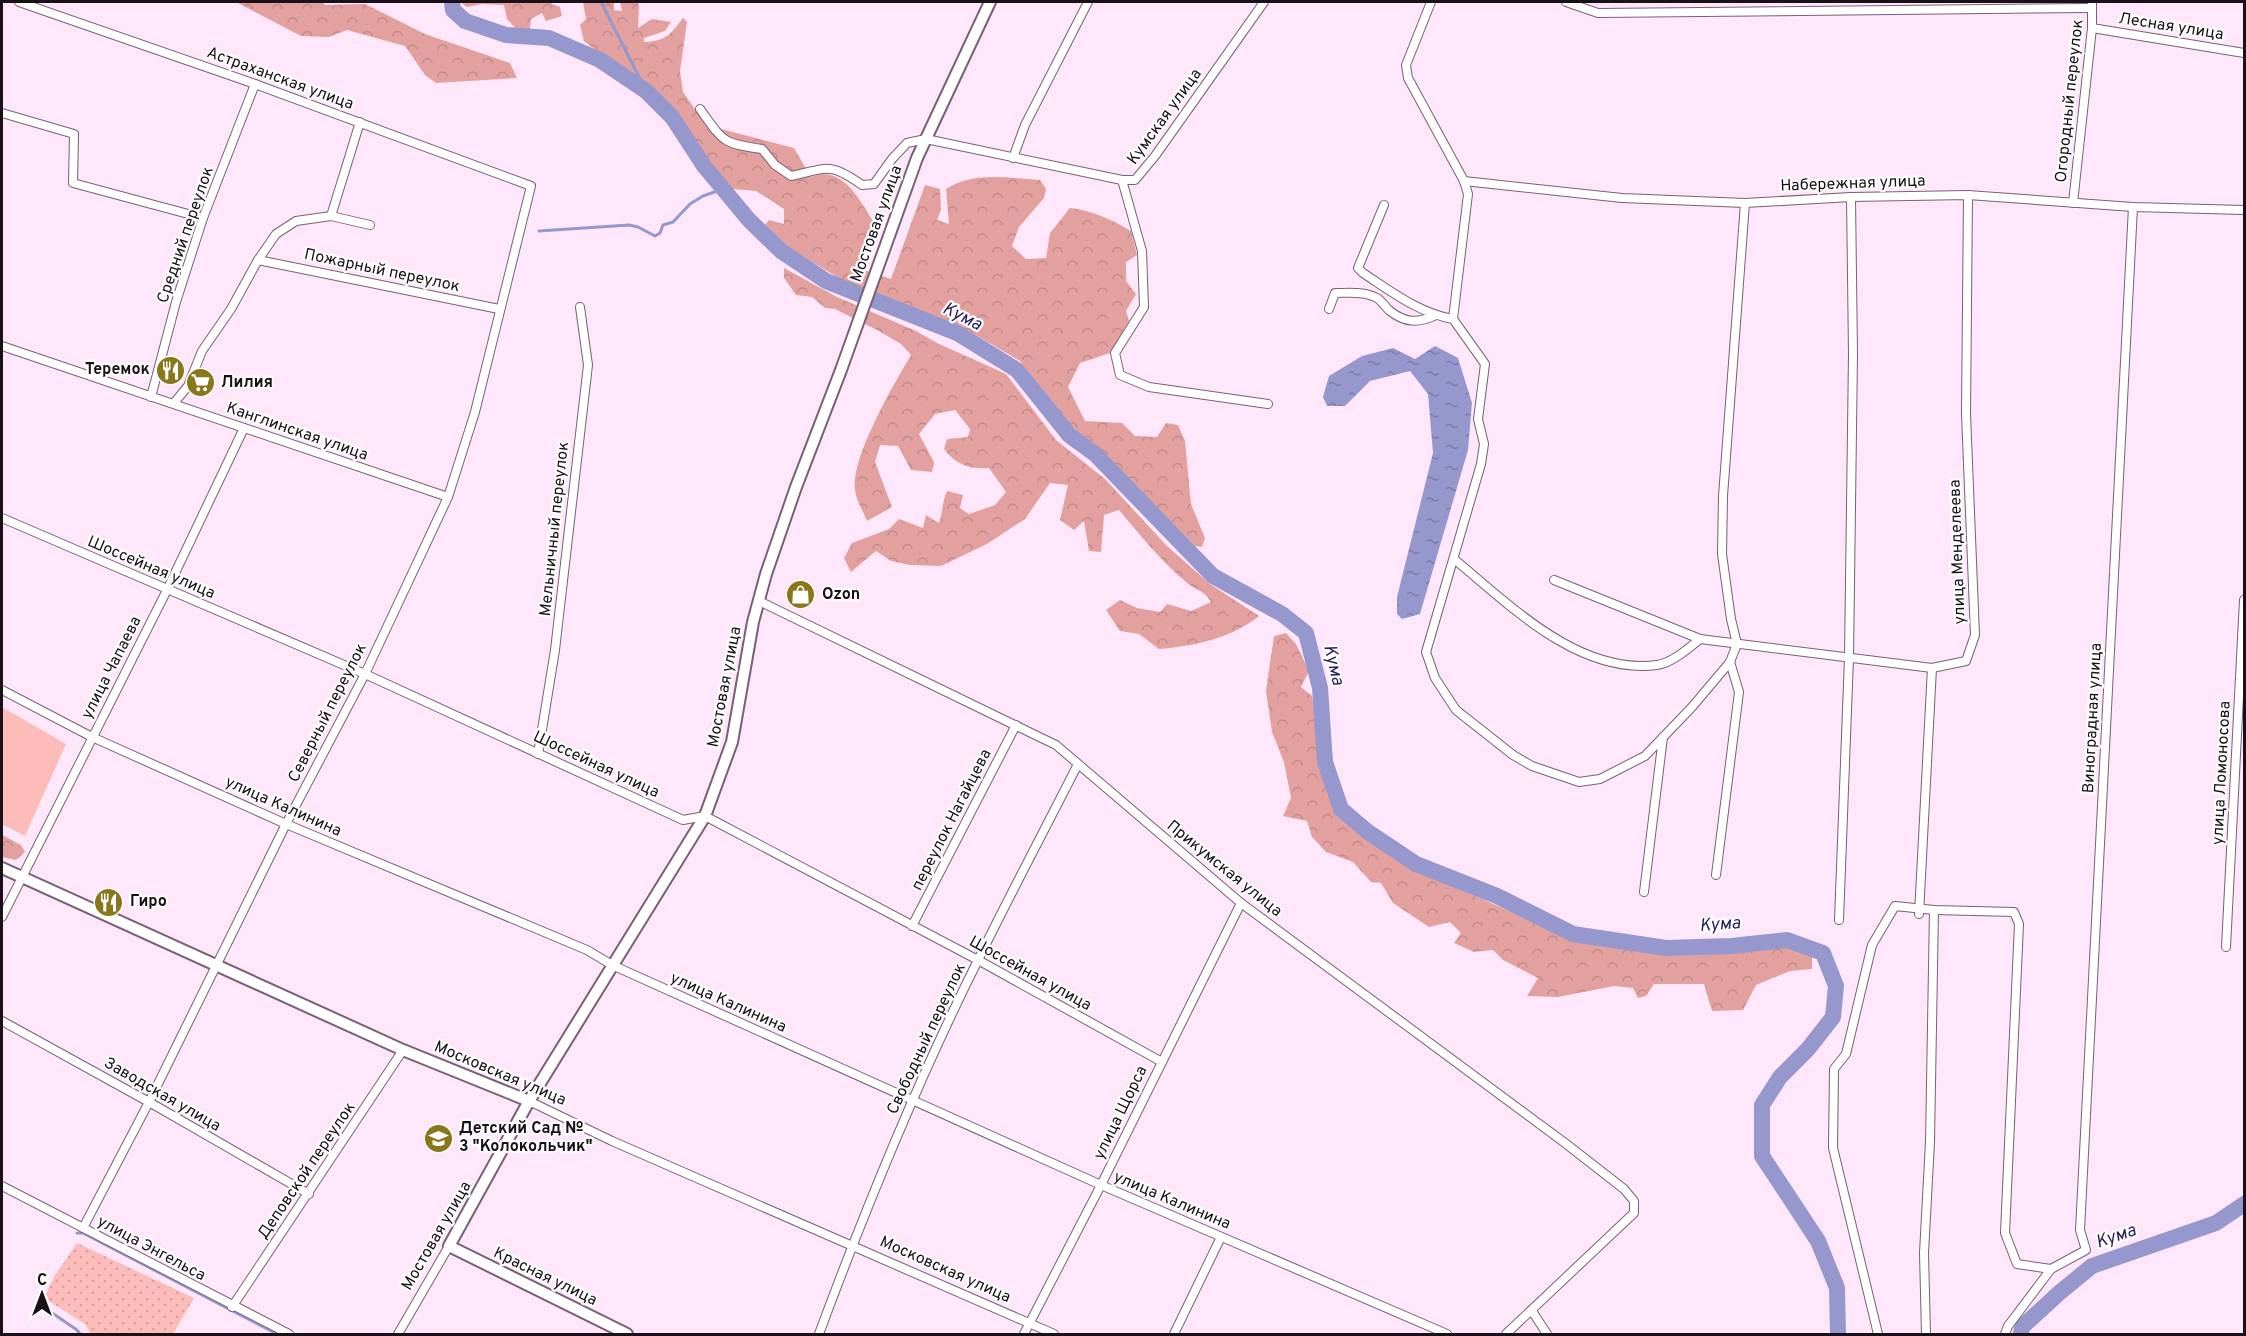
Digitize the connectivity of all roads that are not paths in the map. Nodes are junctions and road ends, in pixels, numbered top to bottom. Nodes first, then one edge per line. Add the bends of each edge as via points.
1 (19, 2) edge
2 (990, 2) edge
3 (1088, 2) edge
4 (1264, 2) edge
5 (1431, 2) edge
6 (1566, 2) edge
7 (2092, 5) edge
8 (2092, 28) junction
9 (2244, 53) edge
10 (255, 84) junction
11 (700, 109) dead end
12 (2, 113) edge
13 (360, 122) junction
14 (926, 139) junction
15 (1013, 158) junction
16 (1122, 180) junction
17 (1464, 181) junction
18 (531, 186) joint
19 (1968, 195) junction
20 (1851, 196) junction
21 (1744, 202) junction
22 (2073, 202) junction
23 (1384, 205) dead end
24 (2133, 207) junction
25 (2244, 210) edge
26 (331, 216) junction
27 (203, 218) junction
28 (370, 225) dead end
29 (258, 260) junction
30 (580, 307) dead end
31 (499, 309) junction
32 (1329, 309) dead end
33 (1434, 315) junction
34 (1453, 319) junction
35 (2, 346) edge
36 (151, 397) junction
37 (174, 403) junction
38 (1268, 404) dead end
39 (244, 429) junction
40 (448, 497) junction
41 (2, 518) edge
42 (1454, 559) junction
43 (1554, 580) dead end
44 (167, 590) junction
45 (2244, 600) edge
46 (759, 601) junction
47 (1700, 639) junction
48 (1737, 644) junction
49 (1849, 658) junction
50 (1730, 662) junction
51 (1932, 668) junction
52 (365, 674) junction
53 (2, 690) edge
54 (1016, 725) junction
55 (92, 737) junction
56 (1663, 737) junction
57 (538, 754) junction
58 (1078, 764) junction
59 (705, 816) junction
60 (286, 824) junction
61 (2, 868) edge
62 (1716, 875) dead end
63 (22, 877) junction
64 (1644, 892) dead end
65 (1241, 903) junction
66 (1934, 910) junction
67 (1919, 911) junction
68 (2, 917) edge
69 (1839, 920) dead end
70 (912, 926) junction
71 (2226, 947) dead end
72 (978, 960) junction
73 (216, 965) junction
74 (612, 965) junction
75 (2, 1021) edge
76 (403, 1050) junction
77 (1162, 1062) junction
78 (529, 1101) junction
79 (913, 1101) junction
80 (149, 1102) junction
81 (1101, 1185) junction
82 (2, 1186) edge
83 (309, 1194) junction
84 (83, 1228) junction
85 (1221, 1237) junction
86 (851, 1245) junction
87 (449, 1246) junction
88 (2051, 1269) junction
89 (232, 1307) junction
90 (1532, 1311) junction
91 (1029, 1323) junction
92 (289, 1335) edge
93 (398, 1335) edge
94 (627, 1335) edge
95 (819, 1335) edge
96 (1024, 1335) edge
97 (1054, 1335) edge
98 (1174, 1335) edge
99 (1447, 1335) edge
100 (1506, 1335) edge
101 (1547, 1335) edge
102 (1878, 1335) edge
103 (1926, 1335) edge
104 (2005, 1335) edge

1 - 10 street, Астраханская улица
2 - 14 main road, Мостовая улица
3 - 15 street via 1025,125
4 - 16 street, Кумская улица via 1136,180
5 - 17 street via 1406,65 1408,78
6 - 7 street via 1598,13
7 - 8 street, Огородный переулок
8 - 9 street, Лесная улица
8 - 22 street, Огородный переулок
10 - 13 street, Астраханская улица
10 - 27 street, Средний переулок
11 - 14 street via 721,138 732,145 762,150 791,176 825,167 844,172 862,185 874,184 907,142
12 - 27 street via 74,134 73,183
13 - 18 street, Астраханская улица
13 - 26 street
14 - 15 street
14 - 46 main road, Мостовая улица via 796,487
15 - 16 street
16 - 38 street, Кумская улица via 1142,251 1144,307 1115,353 1120,375 1149,387
17 - 21 street, Набережная улица via 1622,198
17 - 34 street via 1468,194
18 - 31 street, Северный переулок
19 - 20 street, Набережная улица
19 - 22 street, Набережная улица
19 - 51 street, улица Менделеева via 1966,414 1975,635 1966,661
20 - 21 street, Набережная улица
20 - 49 street
21 - 48 street via 1722,554
22 - 24 street, Набережная улица
23 - 33 street via 1358,268
24 - 25 street, Набережная улица
24 - 88 street, Виноградная улица via 2080,1230 2086,1250
26 - 28 street
26 - 29 street via 296,220 276,234
27 - 36 street, Средний переулок
29 - 31 street, Пожарный переулок
29 - 37 street via 202,351 188,386
30 - 57 street, Мельничный переулок via 588,365 555,650
31 - 40 street, Северный переулок via 475,412
32 - 33 street via 1335,293 1364,294 1377,298 1391,312 1406,319 1420,322
33 - 34 street
34 - 42 street via 1486,371 1478,419 1484,444 1481,464
35 - 36 street, Канглинская улица
36 - 37 street, Канглинская улица
37 - 39 street, Канглинская улица
39 - 40 street, Канглинская улица
39 - 44 street, улица Чапаева
40 - 52 street, Северный переулок
41 - 44 street, Шоссейная улица
42 - 47 street via 1538,628 1591,657 1616,664 1659,665
42 - 56 street via 1426,652 1435,678 1456,710 1532,766 1579,782 1618,771 1645,756
43 - 47 street
44 - 52 street, Шоссейная улица
44 - 55 street, улица Чапаева
45 - 71 street, улица Ломоносова
46 - 54 street, Прикумская улица
46 - 59 main road, Мостовая улица via 732,742
47 - 48 street
48 - 49 street
48 - 50 street
49 - 51 street
49 - 69 street
50 - 56 street
50 - 62 street via 1739,692
51 - 67 street
52 - 57 street, Шоссейная улица
52 - 60 street, Северный переулок
53 - 55 street, улица Калинина
54 - 58 street, Прикумская улица via 1056,745
54 - 70 street, переулок Нагайцева
55 - 60 street, улица Калинина
55 - 63 street, улица Чапаева
56 - 64 street
57 - 59 street, Шоссейная улица via 683,820
58 - 65 street, Прикумская улица
58 - 72 street, Свободный переулок
59 - 70 street, Шоссейная улица
59 - 74 main road, Мостовая улица
60 - 73 street, Северный переулок
60 - 74 street, улица Калинина via 586,950
61 - 63 main road, Московская улица
63 - 68 street, улица Чапаева
63 - 73 main road, Московская улица
65 - 77 street, улица Щорса
65 - 90 street, Прикумская улица via 1582,1156 1634,1201 1634,1213
66 - 67 street
66 - 88 street via 2014,912 2019,924 2005,1233 2017,1264
66 - 103 street via 1924,1253
67 - 102 street via 1895,906 1872,945 1846,1054 1834,1069 1833,1148
70 - 72 street, Шоссейная улица
72 - 77 street, Шоссейная улица
72 - 79 street, Свободный переулок
73 - 76 main road, Московская улица
73 - 80 street, Северный переулок
74 - 78 main road, Мостовая улица
74 - 79 street, улица Калинина
75 - 80 street, Заводская улица
76 - 78 main road, Московская улица
76 - 83 street, Деповской переулок
77 - 81 street, улица Щорса
78 - 86 street, Московская улица
78 - 87 main road, Мостовая улица
79 - 81 street, улица Калинина
79 - 86 street, Свободный переулок
80 - 83 street, Заводская улица
80 - 84 street, Северный переулок
81 - 85 street, улица Калинина
81 - 91 street, улица Щорса
82 - 84 street, улица Энгельса
83 - 89 street, Деповской переулок
84 - 89 street, улица Энгельса
85 - 98 street
85 - 99 street, улица Калинина
86 - 91 street, Московская улица
86 - 95 street, Свободный переулок
87 - 93 street, Мостовая улица
87 - 94 main road, Красная улица
88 - 104 street
89 - 92 street, улица Энгельса
90 - 100 street
90 - 101 street
91 - 96 street, улица Щорса
91 - 97 street, Московская улица

